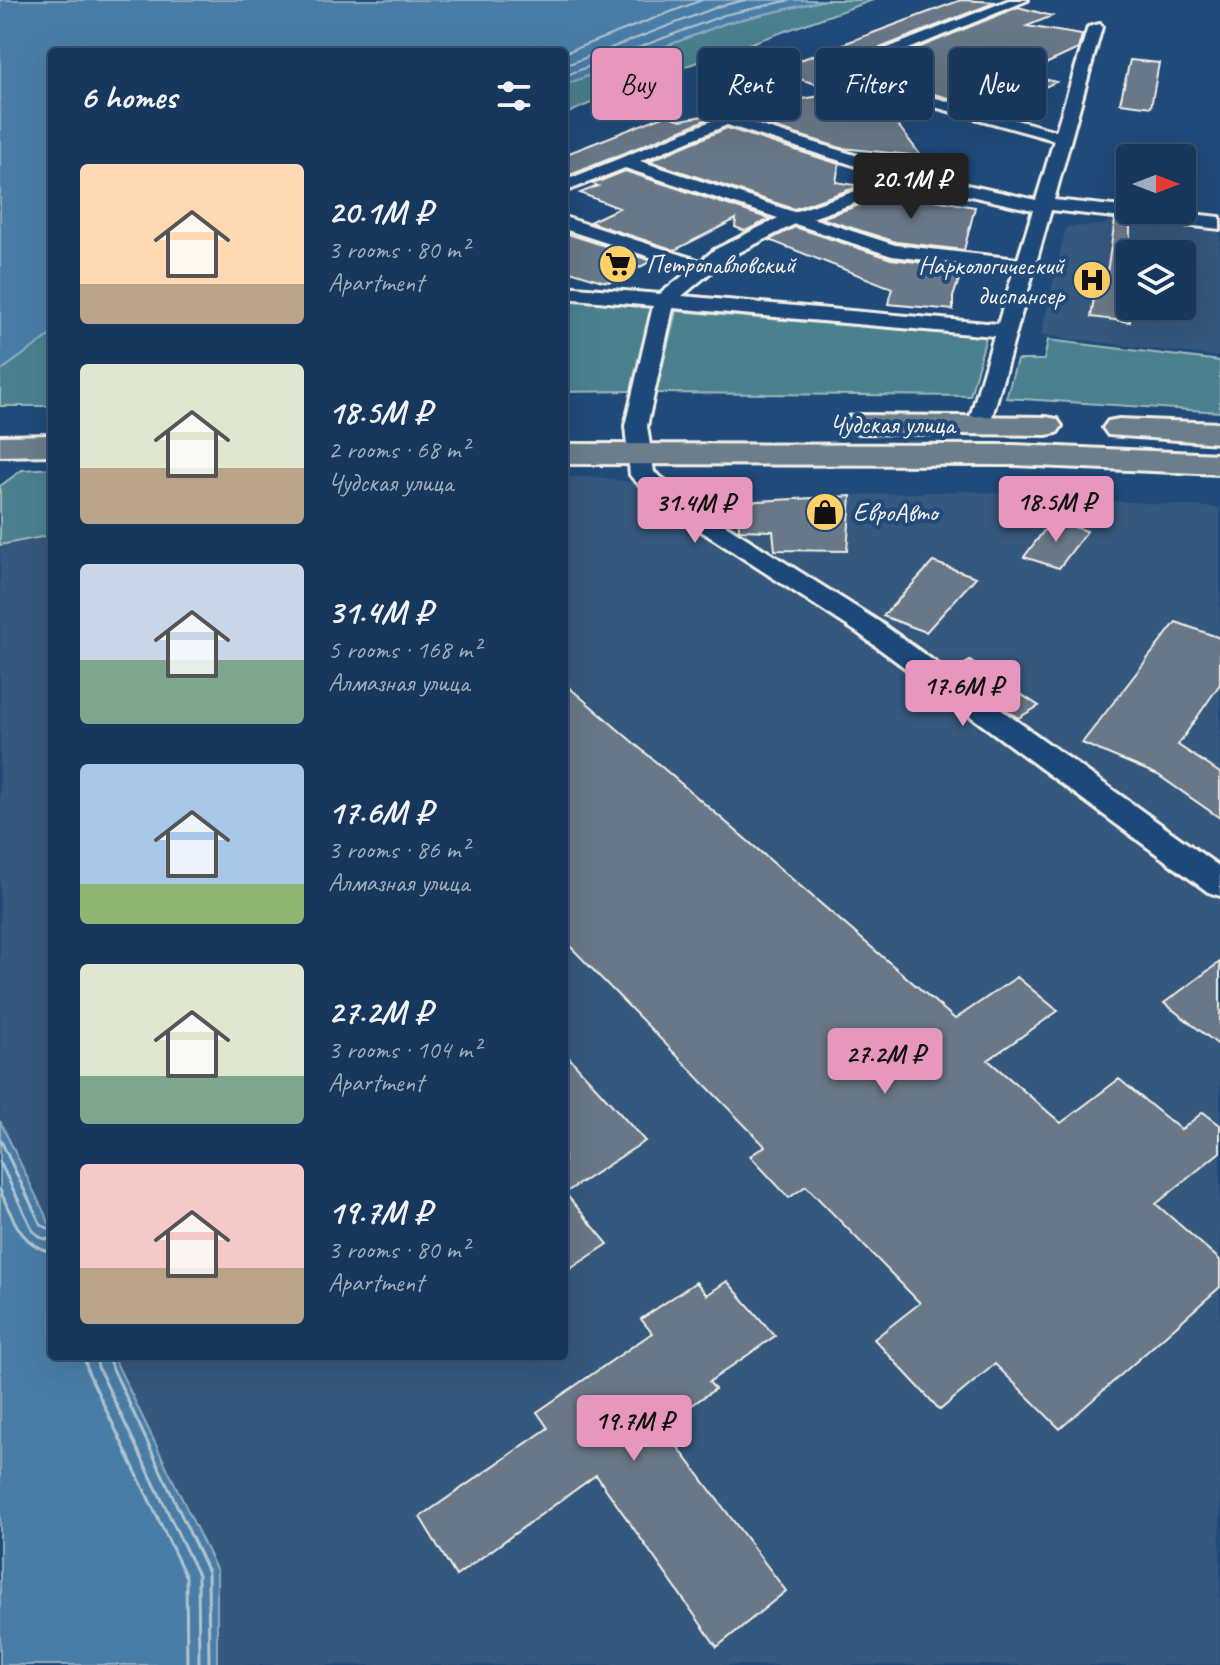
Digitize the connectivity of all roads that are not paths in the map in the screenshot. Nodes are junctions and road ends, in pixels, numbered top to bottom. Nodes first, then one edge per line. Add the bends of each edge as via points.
1 (1021, 0) edge
2 (1095, 27) dead end
3 (1064, 138) junction
4 (625, 162) junction
5 (912, 178) junction
6 (568, 185) edge
7 (1045, 206) junction
8 (793, 218) junction
9 (1220, 223) edge
10 (568, 224) edge
11 (1026, 266) junction
12 (703, 268) junction
13 (568, 292) edge
14 (664, 301) junction
15 (1006, 331) junction
16 (0, 422) edge
17 (837, 424) dead end
18 (979, 424) junction
19 (742, 425) dead end
20 (568, 427) edge
21 (48, 436) edge
22 (48, 438) edge
23 (637, 441) junction
24 (0, 446) edge
25 (1216, 448) edge
26 (568, 453) edge
27 (1220, 884) edge

1 - 3 street via 838,76
2 - 3 street
3 - 7 street
4 - 5 street via 726,120
4 - 6 street
4 - 8 street
5 - 7 street
5 - 8 street
7 - 9 street
7 - 11 street
8 - 11 street via 892,250
8 - 12 street
10 - 12 street
11 - 15 street
12 - 14 street
13 - 14 street
14 - 15 street
14 - 23 street
15 - 18 street
16 - 21 highway
17 - 18 highway, Чудская улица
18 - 25 highway, Чудская улица
19 - 23 highway, Чудская улица
20 - 23 highway, Чудская улица
22 - 24 highway
23 - 25 highway, Чудская улица via 1014,455
23 - 26 highway, Чудская улица
23 - 27 street via 642,475 672,499 868,627

